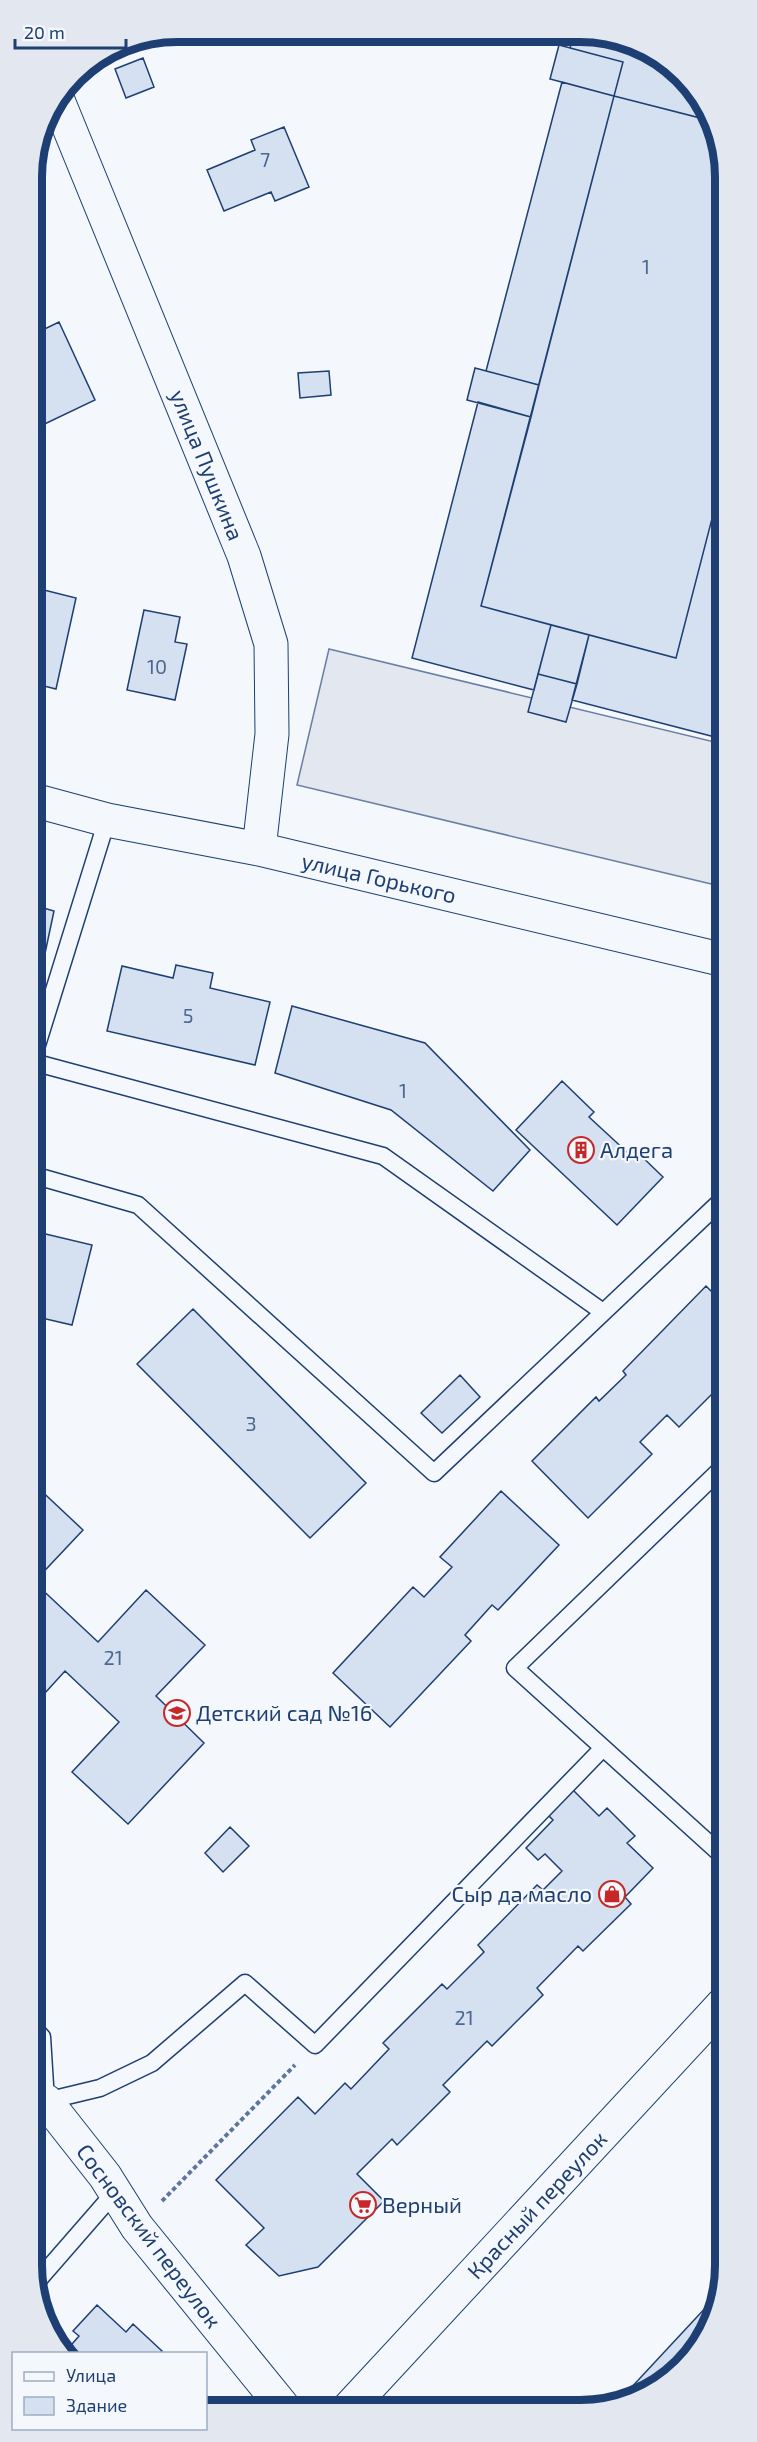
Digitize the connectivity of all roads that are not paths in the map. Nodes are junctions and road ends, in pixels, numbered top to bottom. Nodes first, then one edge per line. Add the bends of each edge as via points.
1 (61, 108) edge
2 (42, 802) edge
3 (107, 820) junction
4 (259, 849) junction
5 (715, 958) edge
6 (42, 1031) edge
7 (42, 1062) edge
8 (42, 1178) edge
9 (715, 1206) edge
10 (603, 1312) junction
11 (715, 1475) edge
12 (603, 1748) junction
13 (715, 1849) edge
14 (715, 2013) edge
15 (42, 2100) edge
16 (42, 2102) edge
17 (115, 2192) junction
18 (42, 2275) edge
19 (278, 2400) edge
20 (356, 2400) edge

1 - 4 street, улица Пушкина via 244,556 272,644 272,734
2 - 3 street, улица Горького
3 - 4 street, улица Горького
3 - 6 lane
4 - 5 street, улица Горького
7 - 10 lane via 383,1156
8 - 10 lane via 138,1205 434,1473
9 - 10 lane
11 - 12 lane via 514,1668
12 - 13 lane
12 - 15 lane via 315,2045 245,1983 152,2063 100,2088
14 - 20 street, Красный переулок
16 - 17 street, Сосновский переулок
17 - 18 lane
17 - 19 street, Сосновский переулок via 137,2227

